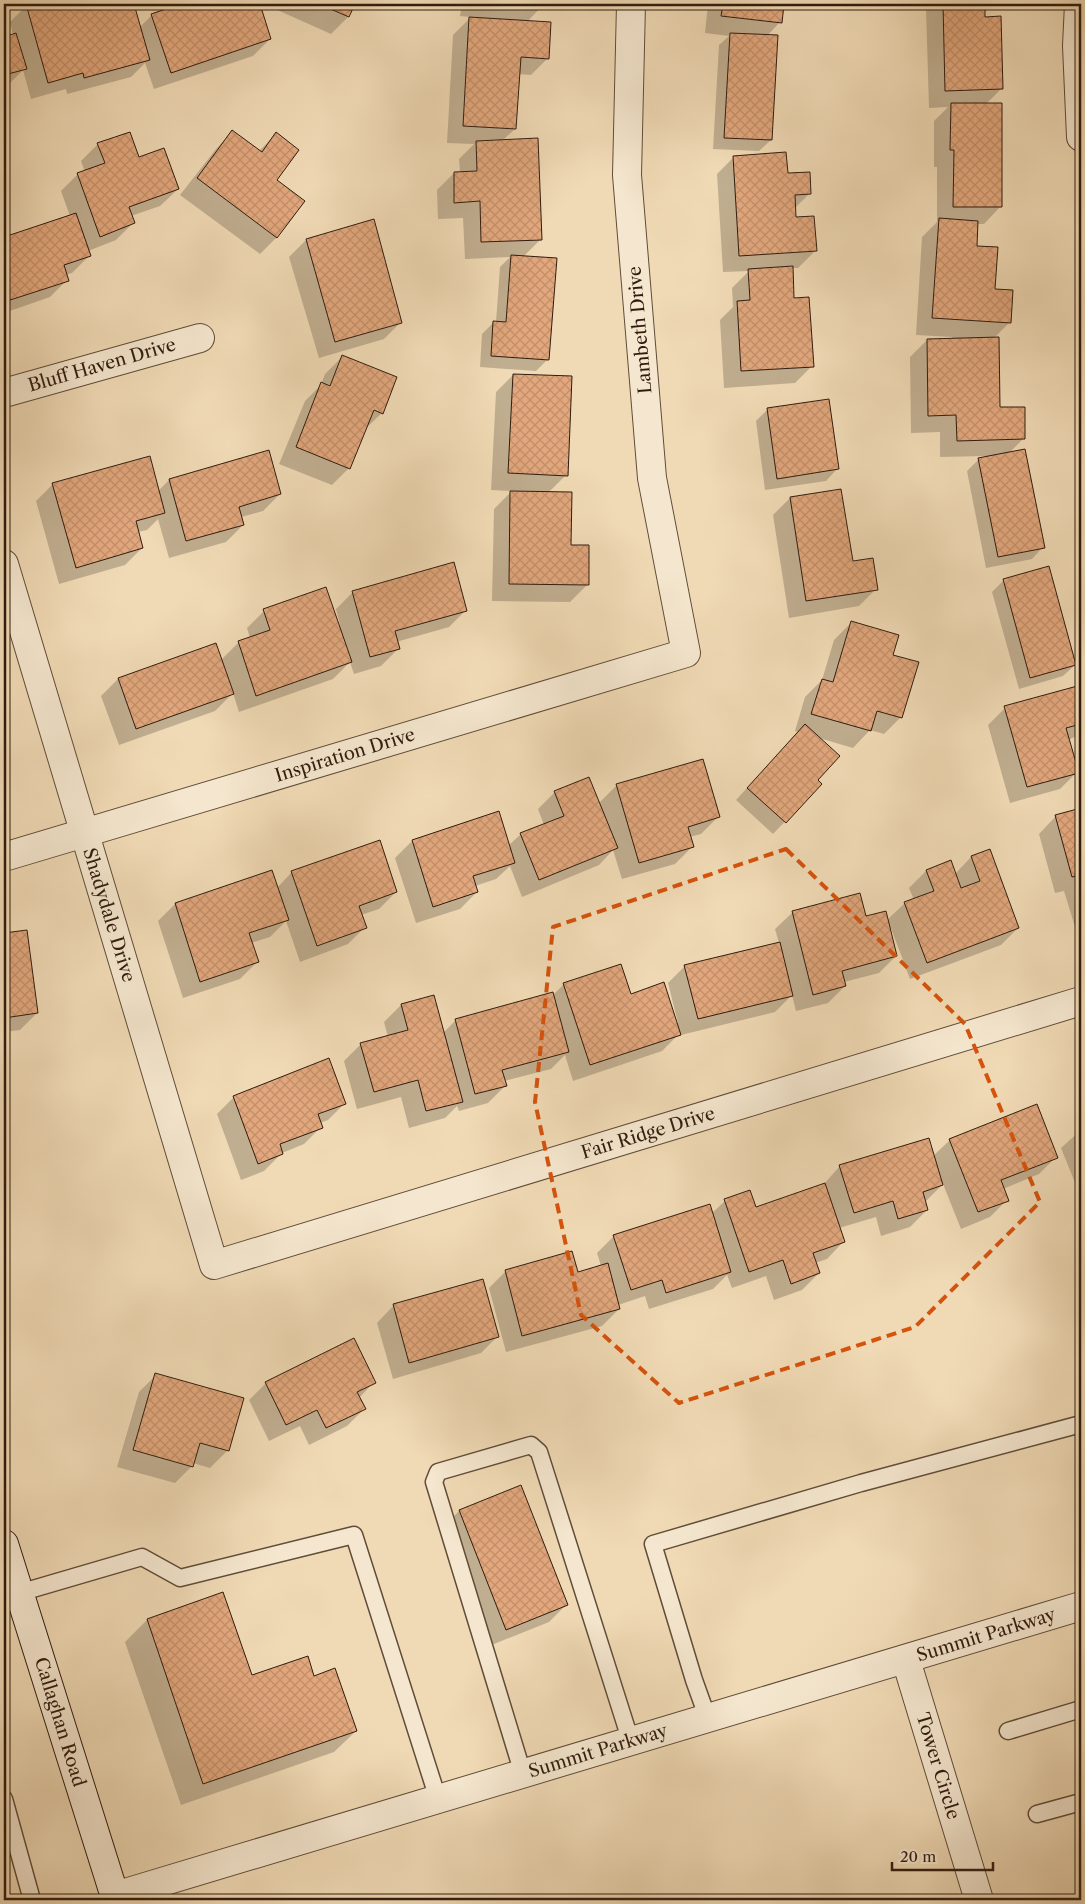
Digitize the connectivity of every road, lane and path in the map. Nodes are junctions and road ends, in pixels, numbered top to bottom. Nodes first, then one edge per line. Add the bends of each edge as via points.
1 (631, 4) edge
2 (1079, 4) edge
3 (1081, 137) edge
4 (200, 338) dead end
5 (4, 393) edge
6 (4, 564) edge
7 (686, 653) joint
8 (85, 833) junction
9 (4, 857) edge
10 (1081, 1000) edge
11 (214, 1265) joint
12 (1081, 1424) edge
13 (4, 1544) edge
14 (19, 1593) junction
15 (1081, 1606) edge
16 (906, 1660) junction
17 (1081, 1709) edge
18 (708, 1719) junction
19 (1008, 1731) dead end
20 (631, 1742) junction
21 (522, 1774) junction
22 (4, 1799) edge
23 (438, 1799) junction
24 (1081, 1802) edge
25 (1037, 1814) dead end
26 (116, 1898) edge
27 (32, 1900) edge
28 (979, 1900) edge

1 - 7 street, Lambeth Drive via 627,175 652,468
2 - 3 street via 1077,46
4 - 5 street, Bluff Haven Drive
6 - 8 street, Shadydale Drive
7 - 8 street, Inspiration Drive
8 - 9 street, Inspiration Drive
8 - 11 street, Shadydale Drive
10 - 11 street, Fair Ridge Drive
12 - 18 lane via 861,1483 653,1544
13 - 14 street, Callaghan Road
14 - 23 lane via 142,1557 180,1578 354,1535
14 - 26 street, Callaghan Road
15 - 16 street, Summit Parkway
16 - 18 street, Summit Parkway
16 - 28 street, Tower Circle
17 - 19 lane
18 - 20 street, Summit Parkway
20 - 21 street, Summit Parkway
20 - 21 lane via 539,1452 531,1445 438,1472 434,1482
21 - 23 street, Summit Parkway
22 - 27 lane
23 - 26 street, Summit Parkway
24 - 25 lane

